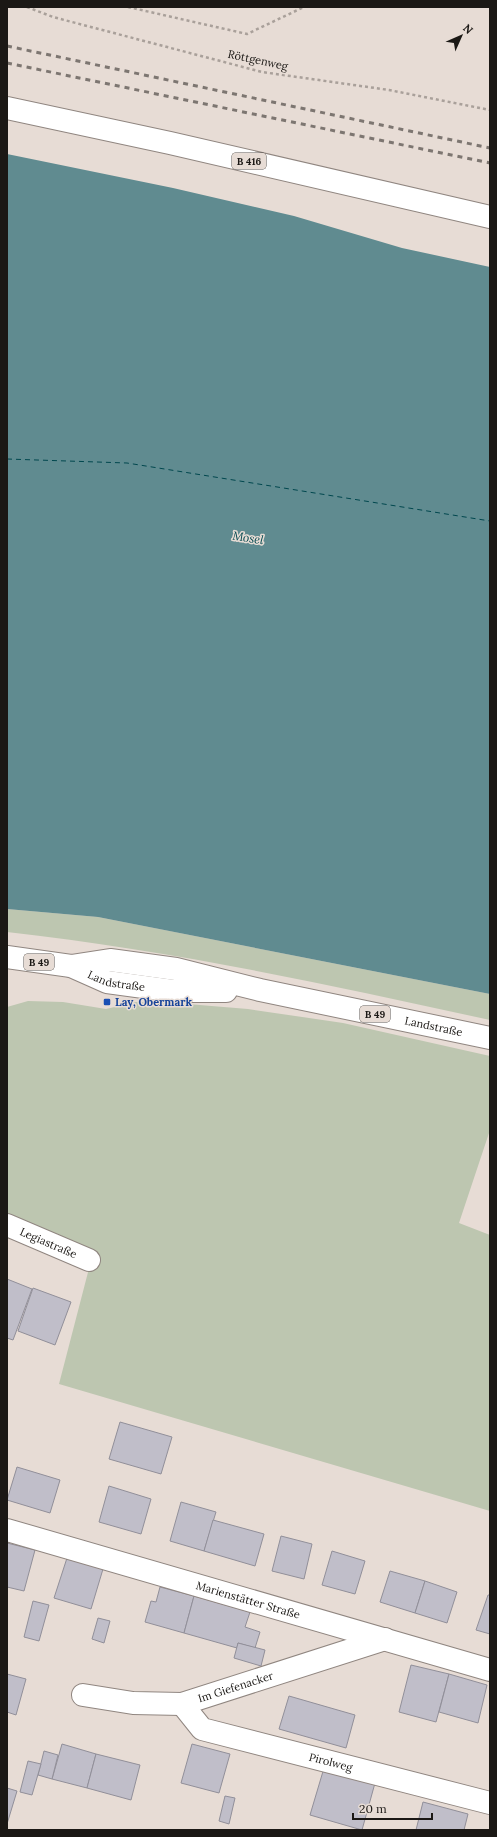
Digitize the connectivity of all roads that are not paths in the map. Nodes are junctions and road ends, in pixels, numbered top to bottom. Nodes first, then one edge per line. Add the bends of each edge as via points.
1 (7, 108) edge
2 (490, 217) edge
3 (7, 957) edge
4 (490, 1038) edge
5 (7, 1225) edge
6 (89, 1260) dead end
7 (7, 1530) edge
8 (385, 1639) junction
9 (490, 1670) edge
10 (83, 1695) dead end
11 (182, 1704) junction
12 (490, 1803) edge

1 - 2 street, B 416
3 - 4 street, Landstraße / B 49 via 71,966 107,982 173,991 260,990
5 - 6 street, Legiastraße
7 - 8 street, Marienstätter Straße
8 - 9 street, Marienstätter Straße
8 - 11 street, Im Giefenacker
10 - 11 street, Im Giefenacker via 133,1703
11 - 12 street, Pirolweg via 202,1729

